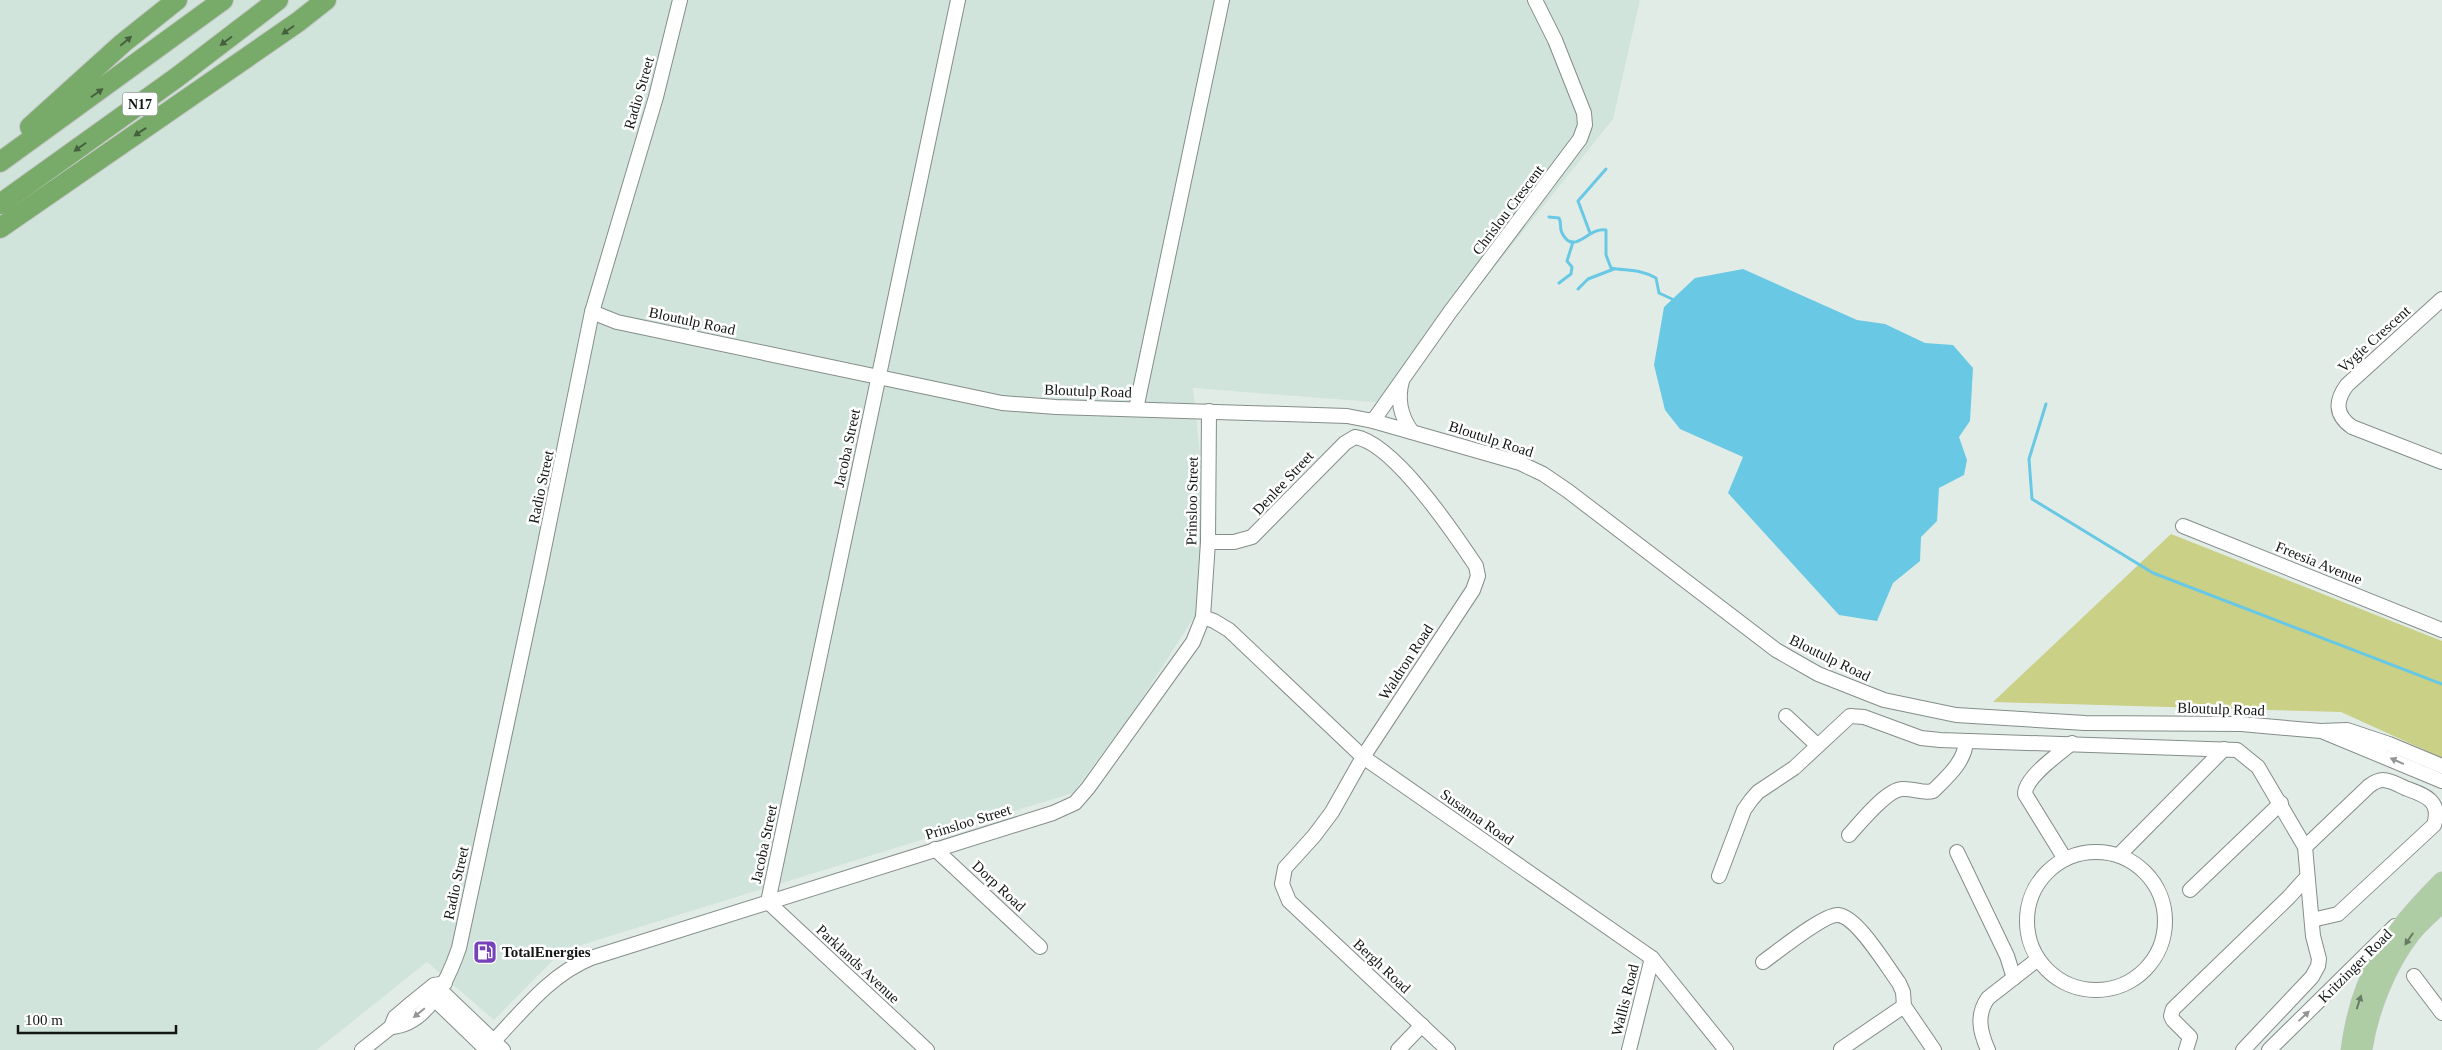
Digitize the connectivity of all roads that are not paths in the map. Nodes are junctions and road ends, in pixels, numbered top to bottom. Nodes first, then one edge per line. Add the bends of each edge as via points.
1 (176, 0) edge
2 (223, 0) edge
3 (278, 0) edge
4 (326, 0) edge
5 (680, 0) edge
6 (958, 0) edge
7 (1222, 0) edge
8 (1535, 0) edge
9 (0, 157) edge
10 (0, 162) edge
11 (0, 204) edge
12 (0, 228) edge
13 (2442, 299) edge
14 (592, 312) junction
15 (878, 378) junction
16 (1402, 380) junction
17 (1136, 410) junction
18 (1209, 410) junction
19 (1372, 421) junction
20 (1412, 432) junction
21 (1376, 445) joint
22 (2442, 462) edge
23 (2183, 526) dead end
24 (1208, 542) junction
25 (1204, 617) junction
26 (2442, 630) edge
27 (1786, 716) dead end
28 (2321, 730) junction
29 (1966, 741) junction
30 (2072, 743) junction
31 (1817, 745) junction
32 (2196, 748) junction
33 (2224, 749) junction
34 (1363, 757) junction
35 (2442, 766) edge
36 (2204, 769) junction
37 (2442, 781) edge
38 (2281, 803) junction
39 (1848, 835) dead end
40 (2305, 847) junction
41 (935, 849) junction
42 (1957, 852) dead end
43 (2119, 855) junction
44 (2065, 859) junction
45 (1719, 876) dead end
46 (2307, 876) junction
47 (2441, 882) edge
48 (2190, 890) dead end
49 (2289, 897) junction
50 (768, 902) junction
51 (2442, 903) edge
52 (2310, 904) junction
53 (1294, 905) joint
54 (2312, 920) junction
55 (1040, 947) dead end
56 (1652, 958) junction
57 (2038, 958) junction
58 (1763, 962) dead end
59 (2414, 976) dead end
60 (2014, 978) junction
61 (436, 990) junction
62 (1904, 1006) junction
63 (2442, 1013) edge
64 (1422, 1025) junction
65 (493, 1048) edge
66 (1841, 1049) edge
67 (2359, 1049) edge
68 (362, 1050) edge
69 (927, 1050) edge
70 (1398, 1050) edge
71 (1448, 1050) edge
72 (1629, 1050) edge
73 (1726, 1050) edge
74 (1934, 1050) edge
75 (1988, 1050) edge
76 (2186, 1050) edge
77 (2243, 1050) edge
78 (2269, 1050) edge

9 -> 1 highway via 123,43
10 -> 2 highway, N17
3 -> 11 highway, N17 via 176,78
4 -> 12 highway
5 - 14 street, Radio Street via 656,97
6 - 15 street, Jacoba Street
7 - 17 street
8 - 16 street, Chrislou Crescent via 1555,40 1584,113 1585,125 1580,139
13 - 22 street, Vygie Crescent via 2347,385 2338,398 2337,406 2342,418 2352,427
14 - 15 street, Bloutulp Road via 617,322
14 - 61 street, Radio Street via 459,948
15 - 17 street, Bloutulp Road via 1002,403
15 - 50 street, Jacoba Street
16 - 19 street, Chrislou Crescent
16 - 20 street via 1400,404
17 - 18 street, Bloutulp Road
18 - 19 street, Bloutulp Road via 1334,414
18 - 24 street, Prinsloo Street
19 - 20 street, Bloutulp Road
20 - 28 street, Bloutulp Road via 1489,453 1544,474 1776,650 1818,674 1884,700 1956,715 2085,723 2241,724
21 - 24 street, Denlee Street via 1361,438 1349,439 1252,537 1234,542
21 - 34 street, Waldron Road via 1423,493 1472,560 1478,576 1473,590
23 - 26 street, Freesia Avenue
24 - 25 street, Prinsloo Street
25 - 34 street, Susanna Road via 1229,630
25 - 41 street, Prinsloo Street via 1193,642 1075,803 1053,813
27 - 31 street
28 - 35 street, Bloutulp Road via 2347,730
37 -> 28 street, Bloutulp Road
29 - 30 street
29 - 31 street via 1921,738 1864,717 1850,716
29 - 39 street via 1960,762 1933,791 1895,790
30 - 32 street
30 - 44 street via 2032,778 2025,790
31 - 45 street via 1794,768 1750,800
32 - 33 street
32 - 36 street
33 - 36 street
33 - 38 street via 2237,750 2248,757
34 - 53 street, Waldron Road via 1326,822 1286,868 1282,878 1283,890
34 - 56 street, Susanna Road
36 - 43 street
38 - 40 street
38 - 48 street
40 - 46 street
40 - 54 street via 2376,781 2389,781 2431,798 2438,807 2439,817 2434,825 2338,914
41 - 50 street, Prinsloo Street
41 - 55 street, Dorp Road
42 - 60 street
43 - 44 street via 2082,853
43 - 57 street via 2140,867 2155,885 2164,907 2165,931 2157,954 2142,973 2122,986 2099,990 2075,987 2054,976
44 - 57 street via 2046,873 2033,892 2028,914 2029,937
46 - 49 street
46 - 52 street
67 -> 47 main road, Kritzinger Road via 2358,1005 2378,958 2400,925
78 -> 47 street, Kritzinger Road
49 - 52 street
49 - 76 street via 2173,1009 2173,1020 2190,1037
50 - 65 street, Prinsloo Street via 575,964 553,980
50 - 69 street, Parklands Avenue
51 -> 67 main road, Kritzinger Road via 2412,934 2396,960 2370,1016
52 - 54 street
53 - 64 street, Bergh Road
54 - 77 street via 2318,959 2315,972
56 - 72 street, Wallis Road
56 - 73 street, Susanna Road
57 - 60 street
58 - 62 street via 1822,920 1838,914 1856,926 1899,983
59 - 63 street
60 - 75 street via 1982,1006 1980,1031
61 - 65 street
61 - 68 street via 395,1017 391,1027
62 - 66 street
62 - 74 street
64 - 70 street
64 - 71 street, Bergh Road

